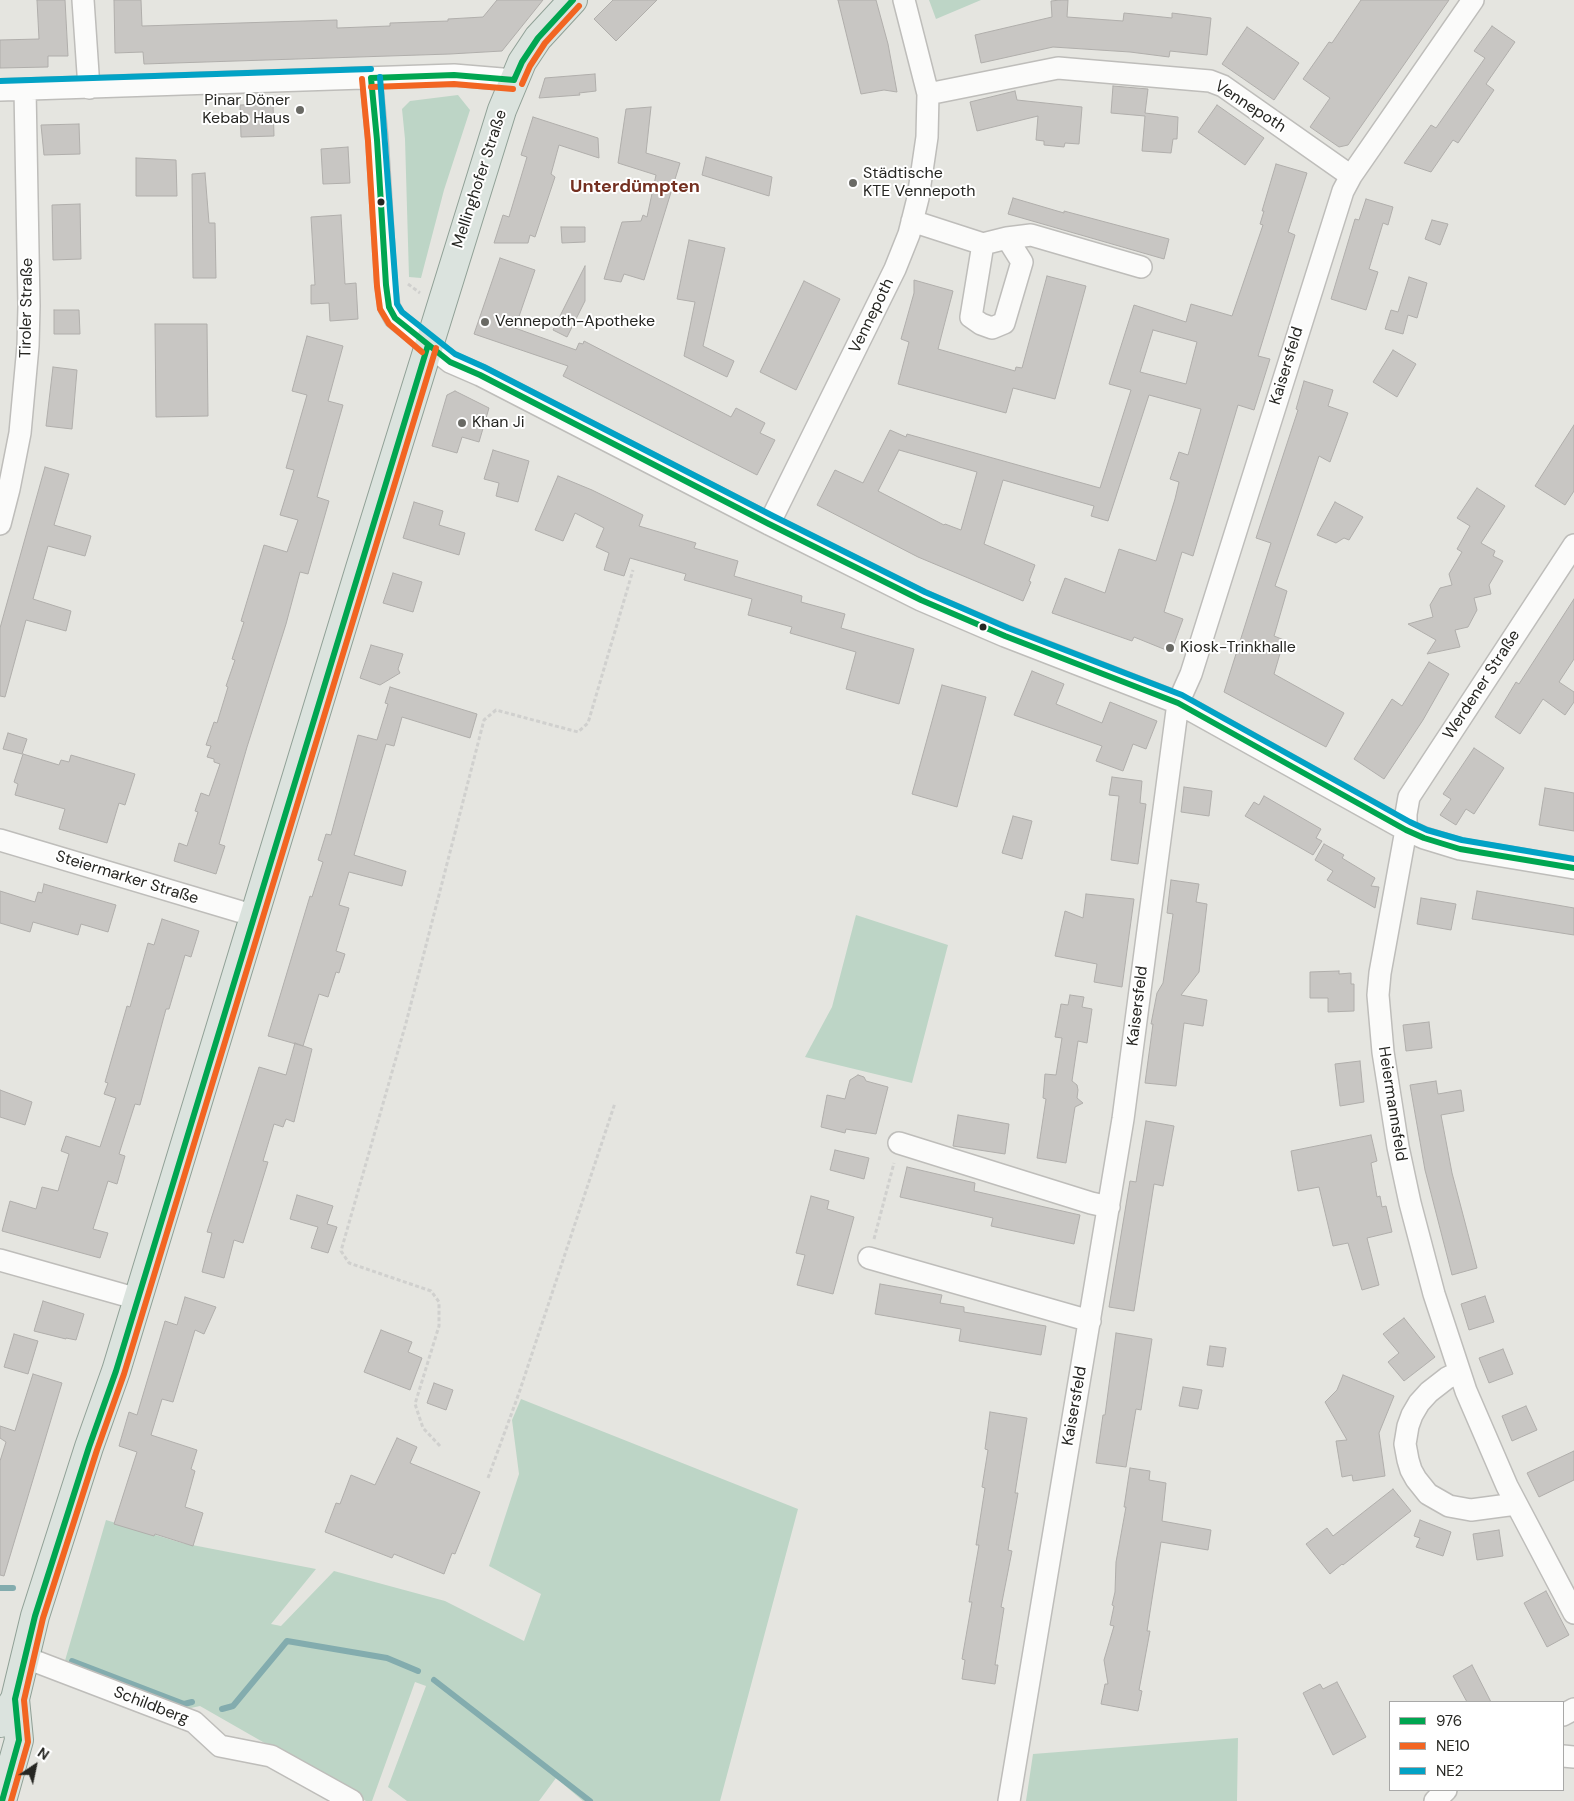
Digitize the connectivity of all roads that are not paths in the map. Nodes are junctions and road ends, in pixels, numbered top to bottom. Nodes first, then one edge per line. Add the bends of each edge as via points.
1 (83, 0) edge
2 (573, 0) edge
3 (904, 0) edge
4 (1474, 0) edge
5 (371, 78) junction
6 (514, 80) junction
7 (89, 88) junction
8 (25, 89) junction
9 (0, 90) edge
10 (928, 94) junction
11 (1351, 176) junction
12 (912, 221) junction
13 (1007, 238) junction
14 (983, 244) junction
15 (1141, 267) dead end
16 (428, 345) junction
17 (0, 524) edge
18 (769, 524) junction
19 (1574, 545) edge
20 (1178, 703) junction
21 (1406, 830) junction
22 (0, 840) edge
23 (1574, 868) edge
24 (255, 916) junction
25 (899, 1143) road end
26 (1109, 1207) junction
27 (869, 1258) road end
28 (0, 1260) edge
29 (138, 1299) junction
30 (1090, 1321) junction
31 (1459, 1372) junction
32 (1516, 1504) junction
33 (1574, 1613) edge
34 (24, 1657) junction
35 (14, 1699) junction
36 (0, 1723) edge
37 (1445, 1791) edge
38 (2, 1801) edge
39 (352, 1801) edge
40 (1009, 1801) edge
41 (1435, 1801) edge

1 - 7 street
2 - 6 main road, Mellinghofer Straße via 538,38
3 - 10 street, Vennepoth
4 - 11 street, Kaisersfeld
5 - 6 street via 454,75
5 - 7 street
5 - 16 street via 389,307 394,318
6 - 16 main road, Mellinghofer Straße
7 - 8 street
8 - 9 street
8 - 17 street, Tiroler Straße via 28,346 20,432
10 - 11 street, Vennepoth via 1058,68 1210,81 1228,90
10 - 12 street, Vennepoth via 925,154
11 - 20 street, Kaisersfeld via 1341,197 1191,674
12 - 14 street
12 - 18 street, Vennepoth via 888,283
13 - 14 street
13 - 14 street via 1022,262 1004,323 992,328 971,317
13 - 15 street via 1031,235
16 - 18 street via 450,362
16 - 24 main road, Mellinghofer Straße
18 - 20 street via 921,600
19 - 21 street, Werdener Straße via 1412,792 1406,808
20 - 21 street
20 - 26 street, Kaisersfeld
21 - 23 street via 1460,849
21 - 31 street, Heiermannsfeld via 1379,982 1380,1031 1388,1092 1410,1203 1424,1263
22 - 24 street, Steiermarker Straße
24 - 29 main road, Mellinghofer Straße
25 - 26 street
26 - 30 street, Kaisersfeld
27 - 30 street
28 - 29 street
29 - 34 main road, Mellinghofer Straße
30 - 40 street, Kaisersfeld
31 - 32 street, Heiermannsfeld
31 - 32 street via 1430,1392 1412,1415 1405,1444 1411,1470 1428,1494 1449,1506 1471,1510
32 - 33 street, Heiermannsfeld
34 - 35 main road, Mellinghofer Straße
34 - 39 street, Schildberg via 194,1722 220,1746 271,1756
35 - 36 main road, Mellinghofer Straße
35 - 38 main road, Mellinghofer Straße via 19,1740
37 - 41 street

